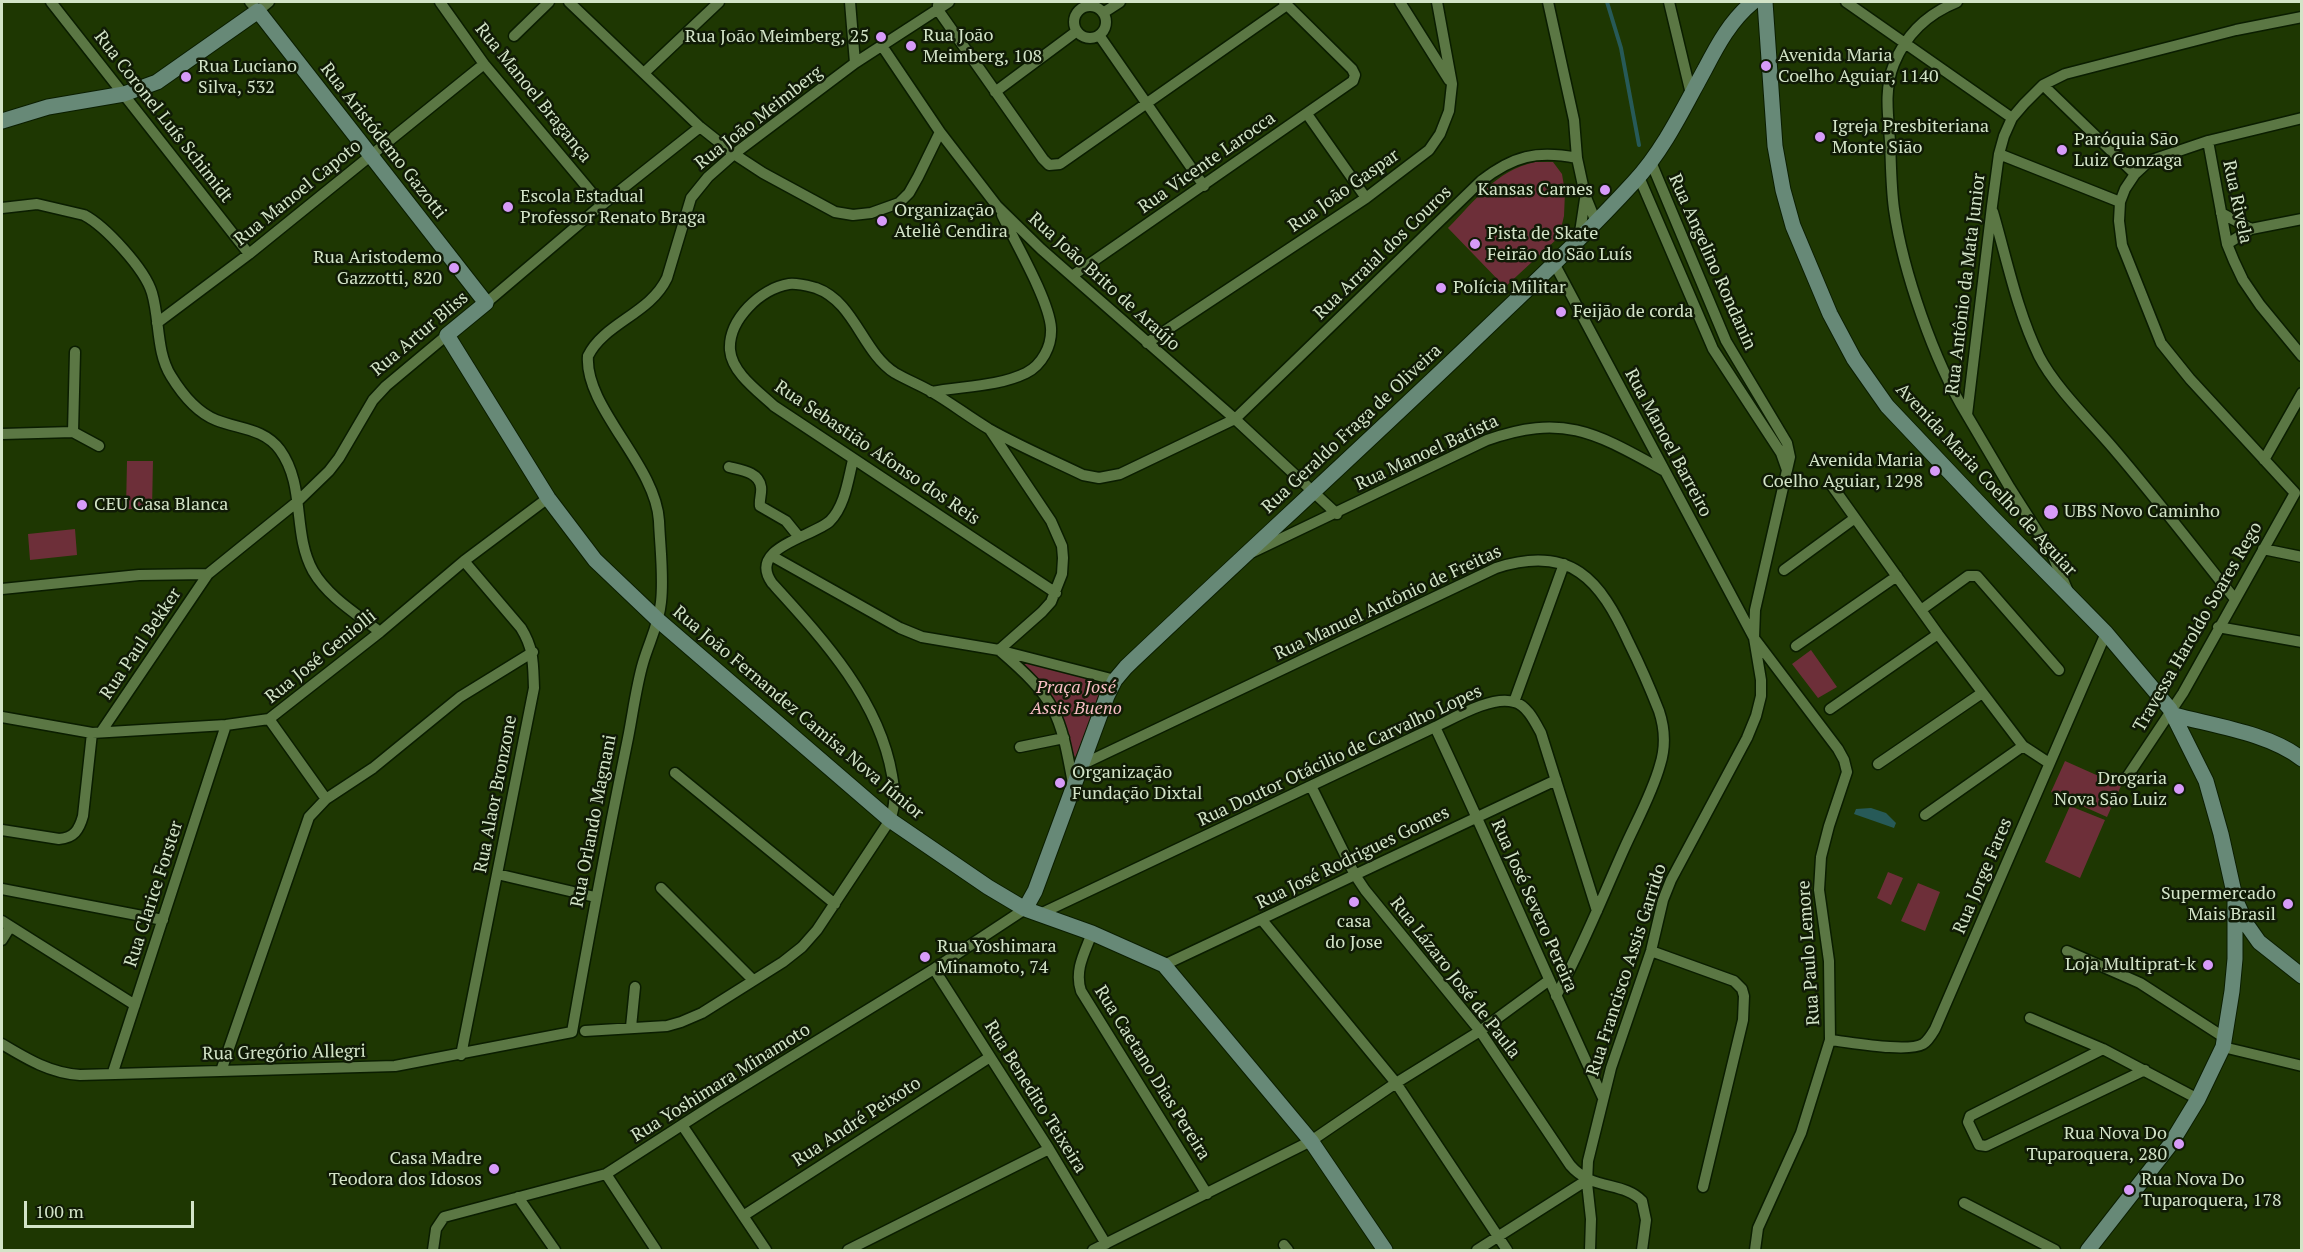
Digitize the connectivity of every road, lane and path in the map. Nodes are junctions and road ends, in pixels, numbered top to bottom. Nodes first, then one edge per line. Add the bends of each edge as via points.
1 (51, 2) edge
2 (440, 2) edge
3 (549, 2) edge
4 (569, 2) edge
5 (719, 2) edge
6 (850, 2) edge
7 (949, 2) edge
8 (1120, 2) edge
9 (1400, 2) edge
10 (1437, 2) edge
11 (1548, 2) edge
12 (1669, 2) edge
13 (1753, 2) edge
14 (1765, 2) edge
15 (1846, 2) edge
16 (1957, 2) edge
17 (1286, 3) edge
18 (259, 5) edge
19 (1079, 5) edge
20 (938, 6) edge
21 (1103, 13) junction
22 (2301, 17) edge
23 (1077, 31) junction
24 (1099, 35) junction
25 (514, 36) dead end
26 (1905, 41) junction
27 (882, 46) junction
28 (855, 63) junction
29 (484, 64) junction
30 (645, 72) junction
31 (1452, 84) junction
32 (2043, 85) junction
33 (995, 92) junction
34 (124, 94) junction
35 (1690, 94) junction
36 (1147, 104) junction
37 (1307, 114) junction
38 (2012, 118) junction
39 (2301, 118) edge
40 (2, 121) edge
41 (700, 127) junction
42 (940, 132) junction
43 (2208, 141) junction
44 (734, 154) junction
45 (1999, 154) junction
46 (370, 156) junction
47 (1577, 158) junction
48 (1651, 162) junction
49 (2135, 174) junction
50 (1639, 177) junction
51 (1204, 186) junction
52 (1585, 195) junction
53 (1366, 198) junction
54 (2120, 202) junction
55 (602, 205) junction
56 (997, 206) junction
57 (1992, 206) junction
58 (2, 208) edge
59 (2221, 213) junction
60 (2301, 219) edge
61 (1596, 222) junction
62 (2251, 229) junction
63 (1579, 239) junction
64 (2227, 244) junction
65 (249, 254) junction
66 (1554, 263) junction
67 (1072, 276) junction
68 (486, 303) junction
69 (158, 323) junction
70 (447, 335) junction
71 (1147, 344) junction
72 (75, 352) dead end
73 (2301, 356) edge
74 (931, 392) junction
75 (2301, 393) edge
76 (1967, 415) junction
77 (1234, 419) junction
78 (990, 430) junction
79 (73, 432) junction
80 (2, 434) edge
81 (99, 446) dead end
82 (854, 460) junction
83 (2264, 460) junction
84 (729, 467) dead end
85 (1663, 470) junction
86 (1787, 470) junction
87 (1830, 483) dead end
88 (1314, 494) junction
89 (2298, 494) edge
90 (548, 498) junction
91 (297, 502) junction
92 (1337, 514) junction
93 (1855, 518) junction
94 (799, 537) junction
95 (2263, 549) junction
96 (772, 556) junction
97 (1242, 557) junction
98 (2301, 557) edge
99 (464, 561) junction
100 (1564, 564) junction
101 (1784, 570) dead end
102 (208, 574) junction
103 (1897, 576) junction
104 (2, 589) edge
105 (1056, 593) junction
106 (2071, 597) junction
107 (2234, 597) junction
108 (1921, 610) junction
109 (658, 620) junction
110 (2218, 627) junction
111 (380, 632) junction
112 (2106, 633) junction
113 (1938, 634) junction
114 (1754, 638) junction
115 (2301, 642) edge
116 (1796, 646) dead end
117 (999, 650) junction
118 (533, 652) junction
119 (2059, 670) dead end
120 (1115, 680) junction
121 (1982, 693) junction
122 (1514, 702) junction
123 (1830, 709) dead end
124 (2172, 712) junction
125 (2, 717) edge
126 (269, 719) junction
127 (2203, 724) junction
128 (226, 725) junction
129 (1434, 727) junction
130 (97, 733) junction
131 (1064, 738) junction
132 (2188, 743) junction
133 (1020, 747) dead end
134 (2023, 747) junction
135 (2295, 748) edge
136 (2301, 759) edge
137 (2049, 763) junction
138 (1878, 764) dead end
139 (1081, 765) junction
140 (675, 774) dead end
141 (2127, 777) dead end
142 (1556, 780) junction
143 (1072, 784) junction
144 (1311, 786) junction
145 (326, 799) junction
146 (1925, 815) dead end
147 (1477, 817) junction
148 (890, 820) junction
149 (2, 830) edge
150 (497, 874) junction
151 (1355, 875) junction
152 (661, 888) dead end
153 (2, 889) edge
154 (595, 897) junction
155 (2235, 897) junction
156 (835, 904) junction
157 (1025, 909) junction
158 (1597, 911) junction
159 (1040, 914) junction
160 (163, 920) junction
161 (1262, 920) junction
162 (6, 924) edge
163 (1092, 933) junction
164 (2, 940) edge
165 (2259, 942) junction
166 (1651, 951) junction
167 (2067, 951) dead end
168 (2235, 959) junction
169 (1164, 965) junction
170 (934, 969) junction
171 (2301, 976) edge
172 (753, 980) junction
173 (1548, 981) junction
174 (635, 987) dead end
175 (1556, 996) junction
176 (135, 1005) junction
177 (2030, 1018) dead end
178 (632, 1028) junction
179 (585, 1031) dead end
180 (1480, 1031) junction
181 (572, 1032) joint
182 (1830, 1040) junction
183 (2224, 1042) junction
184 (2, 1044) edge
185 (2103, 1049) junction
186 (461, 1055) junction
187 (990, 1057) junction
188 (2301, 1066) edge
189 (2145, 1070) junction
190 (221, 1071) junction
191 (113, 1072) junction
192 (1396, 1083) junction
193 (1603, 1098) junction
194 (2198, 1099) junction
195 (682, 1125) junction
196 (1311, 1141) junction
197 (1049, 1149) junction
198 (606, 1174) junction
199 (1587, 1180) junction
200 (1703, 1187) dead end
201 (1207, 1194) junction
202 (518, 1197) junction
203 (1964, 1203) dead end
204 (743, 1216) junction
205 (1498, 1237) junction
206 (1106, 1244) junction
207 (433, 1251) edge
208 (555, 1251) edge
209 (656, 1251) edge
210 (766, 1251) edge
211 (848, 1251) edge
212 (1093, 1251) edge
213 (1385, 1251) edge
214 (1477, 1251) edge
215 (1507, 1251) edge
216 (1590, 1251) edge
217 (1642, 1251) edge
218 (1755, 1251) edge
219 (2055, 1251) edge
220 (2088, 1251) edge

1 - 34 street, Rua Coronel Luís Schimidt
2 - 29 street, Rua Manoel Bragança
3 - 25 street
4 - 30 street
5 - 30 street
6 - 28 street
7 - 20 street, Rua João Meimberg
8 - 21 street
9 - 31 street
10 - 31 street, Rua João Gaspar
11 - 47 street via 1574,120
12 - 35 street
13 - 35 main road, Rua Geraldo Fraga de Oliveira via 1738,15 1720,41
14 - 106 main road, Avenida Maria Coelho de Aguiar via 1775,146 1783,190 1793,226 1830,314 1854,359 1887,406
15 - 26 street
16 - 26 street via 1932,14
17 - 36 street
17 - 37 street, Rua Vicente Larocca via 1354,72 1350,84
18 - 34 main road via 174,71
18 - 46 main road, Rua Aristódemo Gazotti
19 - 21 street
19 - 23 street via 1074,19
20 - 27 street, Rua João Meimberg
20 - 33 street
21 - 24 street via 1105,25
22 - 32 street, Rua Antônio da Mata Junior via 2076,71
23 - 24 street via 1089,38
23 - 33 street
24 - 36 street
26 - 38 street
26 - 76 street via 1888,89 1894,209 1923,317 1952,391
27 - 28 street, Rua João Meimberg
27 - 42 street, Rua João Brito de Araújo
28 - 44 street, Rua João Meimberg
29 - 46 street, Rua Manoel Capoto
29 - 55 street, Rua Manoel Bragança
30 - 41 street
31 - 53 street, Rua João Gaspar via 1449,111 1428,150
32 - 38 street, Rua Antônio da Mata Junior
32 - 49 street
33 - 36 street via 1049,165 1060,164
34 - 40 main road via 48,107
34 - 65 street, Rua Coronel Luís Schimidt
35 - 48 main road, Rua Geraldo Fraga de Oliveira
36 - 51 street
37 - 51 street, Rua Vicente Larocca
37 - 53 street
38 - 45 street, Rua Antônio da Mata Junior
39 - 43 street
41 - 44 street
41 - 55 street, Rua Artur Bliss
42 - 44 street via 909,193 899,203 872,213 836,212
42 - 56 street, Rua João Brito de Araújo
43 - 49 street via 2149,161
43 - 59 street, Rua Rivela
44 - 109 street, Rua João Meimberg via 691,198 661,290 599,341 588,356 590,377 600,399 655,499 661,588
45 - 54 street
45 - 57 street, Rua Antônio da Mata Junior
46 - 65 street, Rua Manoel Capoto
46 - 68 main road, Rua Aristódemo Gazotti
47 - 52 street
47 - 77 street, Rua Arraial dos Couros via 1532,155 1512,161 1481,181
48 - 50 main road, Rua Geraldo Fraga de Oliveira
48 - 86 street, Rua Angelino Rondanin via 1726,341 1787,443
49 - 54 street
50 - 61 main road, Rua Geraldo Fraga de Oliveira
50 - 86 street via 1713,349 1777,446
51 - 67 street, Rua Vicente Larocca
52 - 61 street
52 - 63 street
53 - 71 street, Rua João Gaspar
54 - 83 street via 2122,245 2161,343
55 - 68 street, Rua Artur Bliss
56 - 67 street, Rua João Brito de Araújo
56 - 74 street via 1048,310 1052,329 1047,352 1028,372 1017,377
57 - 76 street, Rua Antônio da Mata Junior
57 - 107 street via 2040,358
58 - 69 street via 54,206 91,219 144,276 152,291
59 - 62 street
59 - 64 street, Rua Rivela
60 - 62 street
61 - 63 main road, Rua Geraldo Fraga de Oliveira
62 - 64 street
63 - 66 main road, Rua Geraldo Fraga de Oliveira
64 - 73 street, Rua Rivela via 2243,280
65 - 69 street, Rua Manoel Capoto
66 - 85 street, Rua Manoel Barreiro
66 - 88 main road, Rua Geraldo Fraga de Oliveira
67 - 71 street, Rua João Brito de Araújo
68 - 70 main road, Rua Artur Bliss
69 - 91 street via 165,365 183,395 215,420 269,437 294,474
70 - 90 main road, Rua João Fernandez Camisa Nova Júnior
70 - 91 street, Rua Artur Bliss via 379,393 339,458
71 - 77 street, Rua João Brito de Araújo
72 - 79 street
74 - 78 street, Rua Sebastião Afonso dos Reis
74 - 82 street, Rua Sebastião Afonso dos Reis via 884,365 851,316 828,294 796,284 770,290 758,298 731,336 731,358 745,379 774,406
75 - 83 street
76 - 106 street, Rua Antônio da Mata Junior via 2052,554
77 - 78 street, Rua Sebastião Afonso dos Reis via 1120,474 1099,478 1083,475
77 - 88 street, Rua João Brito de Araújo
78 - 105 street via 1059,536 1063,558
79 - 80 street
79 - 81 street
82 - 94 street via 837,513 820,528
82 - 105 street, Rua Sebastião Afonso dos Reis
83 - 89 street
84 - 94 street via 758,479 760,506 786,520
85 - 92 street, Rua Manoel Batista via 1596,436 1543,426 1487,440
85 - 114 street, Rua Manoel Barreiro
86 - 114 street, Rua Francisco Assis Garrido via 1758,593
87 - 93 street
88 - 92 street, Rua João Brito de Araújo
88 - 97 main road, Rua Geraldo Fraga de Oliveira
89 - 95 street, Travessa Haroldo Soares Rego
90 - 99 street, Rua José Geniolli
90 - 109 main road, Rua João Fernandez Camisa Nova Júnior via 595,560
91 - 102 street, Rua Artur Bliss
91 - 111 street via 306,552 319,580
92 - 97 street, Rua Manoel Batista
93 - 101 street
93 - 103 street
94 - 96 street via 780,546
95 - 98 street
95 - 107 street, Travessa Haroldo Soares Rego
96 - 117 street via 922,638
96 - 148 street via 767,564 768,577 828,647 869,709 883,739 896,794
97 - 120 main road, Rua Geraldo Fraga de Oliveira
99 - 111 street, Rua José Geniolli
99 - 118 street, Rua Alaor Bronzone via 521,628
100 - 122 street
100 - 139 street, Rua Manuel Antônio de Freitas via 1516,562 1496,568
100 - 158 street, Rua Manuel Antônio de Freitas via 1596,585 1614,609 1664,728 1660,765
102 - 104 street via 140,575
102 - 130 street, Rua Paul Bekker
103 - 108 street
103 - 116 street
105 - 117 street via 1042,612
106 - 112 main road, Avenida Maria Coelho de Aguiar
107 - 110 street, Travessa Haroldo Soares Rego
108 - 113 street
108 - 119 street via 1968,576 1977,576
109 - 148 main road, Rua João Fernandez Camisa Nova Júnior
109 - 154 street, Rua Orlando Magnani via 643,664
110 - 115 street
110 - 124 street, Travessa Haroldo Soares Rego
111 - 126 street, Rua José Geniolli
112 - 124 main road, Avenida Maria Coelho de Aguiar
112 - 137 street, Rua Jorge Fares
113 - 121 street
113 - 123 street
114 - 166 street, Rua Francisco Assis Garrido via 1761,680 1756,716 1671,880
114 - 182 street, Rua Paulo Lemore via 1838,749 1847,767 1821,857 1819,890 1828,961
117 - 120 street
117 - 131 street via 1042,690 1058,717
118 - 145 street via 460,697 373,768
118 - 150 street, Rua Alaor Bronzone via 534,688
120 - 139 main road, Rua Geraldo Fraga de Oliveira
121 - 134 street
121 - 138 street
122 - 129 street, Rua Doutor Otácilio de Carvalho Lopes via 1480,706
122 - 142 street via 1527,710 1541,733
124 - 127 main road
124 - 132 main road, Avenida Maria Coelho de Aguiar
124 - 141 street, Travessa Haroldo Soares Rego
125 - 130 street, Rua José Geniolli
126 - 128 street, Rua José Geniolli
126 - 145 street
127 - 132 main road
127 - 135 main road
128 - 130 street, Rua José Geniolli
128 - 160 street, Rua Clarice Forster
129 - 144 street, Rua Doutor Otácilio de Carvalho Lopes
129 - 147 street, Rua José Severo Pereira
130 - 149 street via 81,825 74,835 59,839
131 - 133 street
131 - 143 street
132 - 155 main road, Avenida Maria Coelho de Aguiar via 2206,781
134 - 137 street
134 - 146 street
135 - 136 main road
137 - 182 street, Rua Jorge Fares via 1928,1039 1924,1044 1904,1047
139 - 143 main road, Rua Geraldo Fraga de Oliveira
140 - 156 street
142 - 147 street, Rua José Rodrigues Gomes
142 - 158 street
143 - 157 main road, Rua Geraldo Fraga de Oliveira via 1035,891
144 - 151 street, Rua Lázaro José de Paula
144 - 159 street, Rua Doutor Otácilio de Carvalho Lopes
145 - 190 street via 305,824
147 - 151 street, Rua José Rodrigues Gomes
147 - 173 street, Rua José Severo Pereira
148 - 156 street
148 - 157 main road, Rua João Fernandez Camisa Nova Júnior
150 - 154 street
150 - 186 street, Rua Alaor Bronzone
151 - 161 street, Rua José Rodrigues Gomes
151 - 180 street, Rua Lázaro José de Paula
152 - 172 street
153 - 160 street
154 - 181 street, Rua Orlando Magnani
155 - 165 main road via 2247,926
155 - 168 main road
156 - 172 street via 802,947
157 - 159 main road, Rua João Fernandez Camisa Nova Júnior
157 - 170 street, Rua Yoshimara Minamoto
158 - 175 street, Rua Manuel Antônio de Freitas
159 - 163 main road, Rua João Fernandez Camisa Nova Júnior
160 - 176 street, Rua Clarice Forster
161 - 169 street, Rua José Rodrigues Gomes
161 - 192 street
162 - 164 street
162 - 176 street
163 - 169 main road, Rua João Fernandez Camisa Nova Júnior
163 - 201 street, Rua Caetano Dias Pereira via 1079,967 1081,991
165 - 168 main road via 2244,946
165 - 171 main road
166 - 193 street, Rua Francisco Assis Garrido
166 - 200 street via 1734,981 1744,996 1740,1034
167 - 183 street via 2140,982
168 - 183 main road
169 - 196 main road, Rua João Fernandez Camisa Nova Júnior
170 - 187 street, Rua Benedito Teixeira
170 - 195 street, Rua Yoshimara Minamoto
172 - 178 street via 681,1022
173 - 175 street, Rua José Severo Pereira
173 - 180 street
174 - 178 street
175 - 193 street, Rua José Severo Pereira
176 - 191 street, Rua Clarice Forster
177 - 185 street
178 - 179 street
180 - 192 street
180 - 199 street, Rua Lázaro José de Paula via 1570,1165
181 - 186 street, Rua Gregório Allegri
182 - 218 street, Rua Paulo Lemore via 1801,1133 1758,1228
183 - 188 street
183 - 194 main road
184 - 191 street, Rua Gregório Allegri via 46,1069 63,1074
185 - 189 street
185 - 189 street via 1970,1116 1968,1122 1979,1145 1986,1146
186 - 190 street, Rua Gregório Allegri via 395,1066
187 - 197 street, Rua Benedito Teixeira
187 - 204 street, Rua André Peixoto
189 - 194 street
190 - 191 street, Rua Gregório Allegri
192 - 196 street
192 - 205 street
193 - 199 street, Rua Francisco Assis Garrido
194 - 220 main road via 2170,1145
195 - 198 street, Rua Yoshimara Minamoto
195 - 204 street
196 - 201 street
196 - 213 main road, Rua João Fernandez Camisa Nova Júnior
197 - 206 street, Rua Benedito Teixeira
197 - 211 street
198 - 202 street, Rua Yoshimara Minamoto
198 - 209 street
199 - 205 street
199 - 216 street, Rua Francisco Assis Garrido
199 - 217 street via 1634,1195 1642,1202 1646,1220
201 - 206 street
202 - 207 street, Rua Yoshimara Minamoto via 444,1217 436,1229
202 - 208 street
203 - 219 street
204 - 210 street
205 - 214 street
205 - 215 street
206 - 212 street

